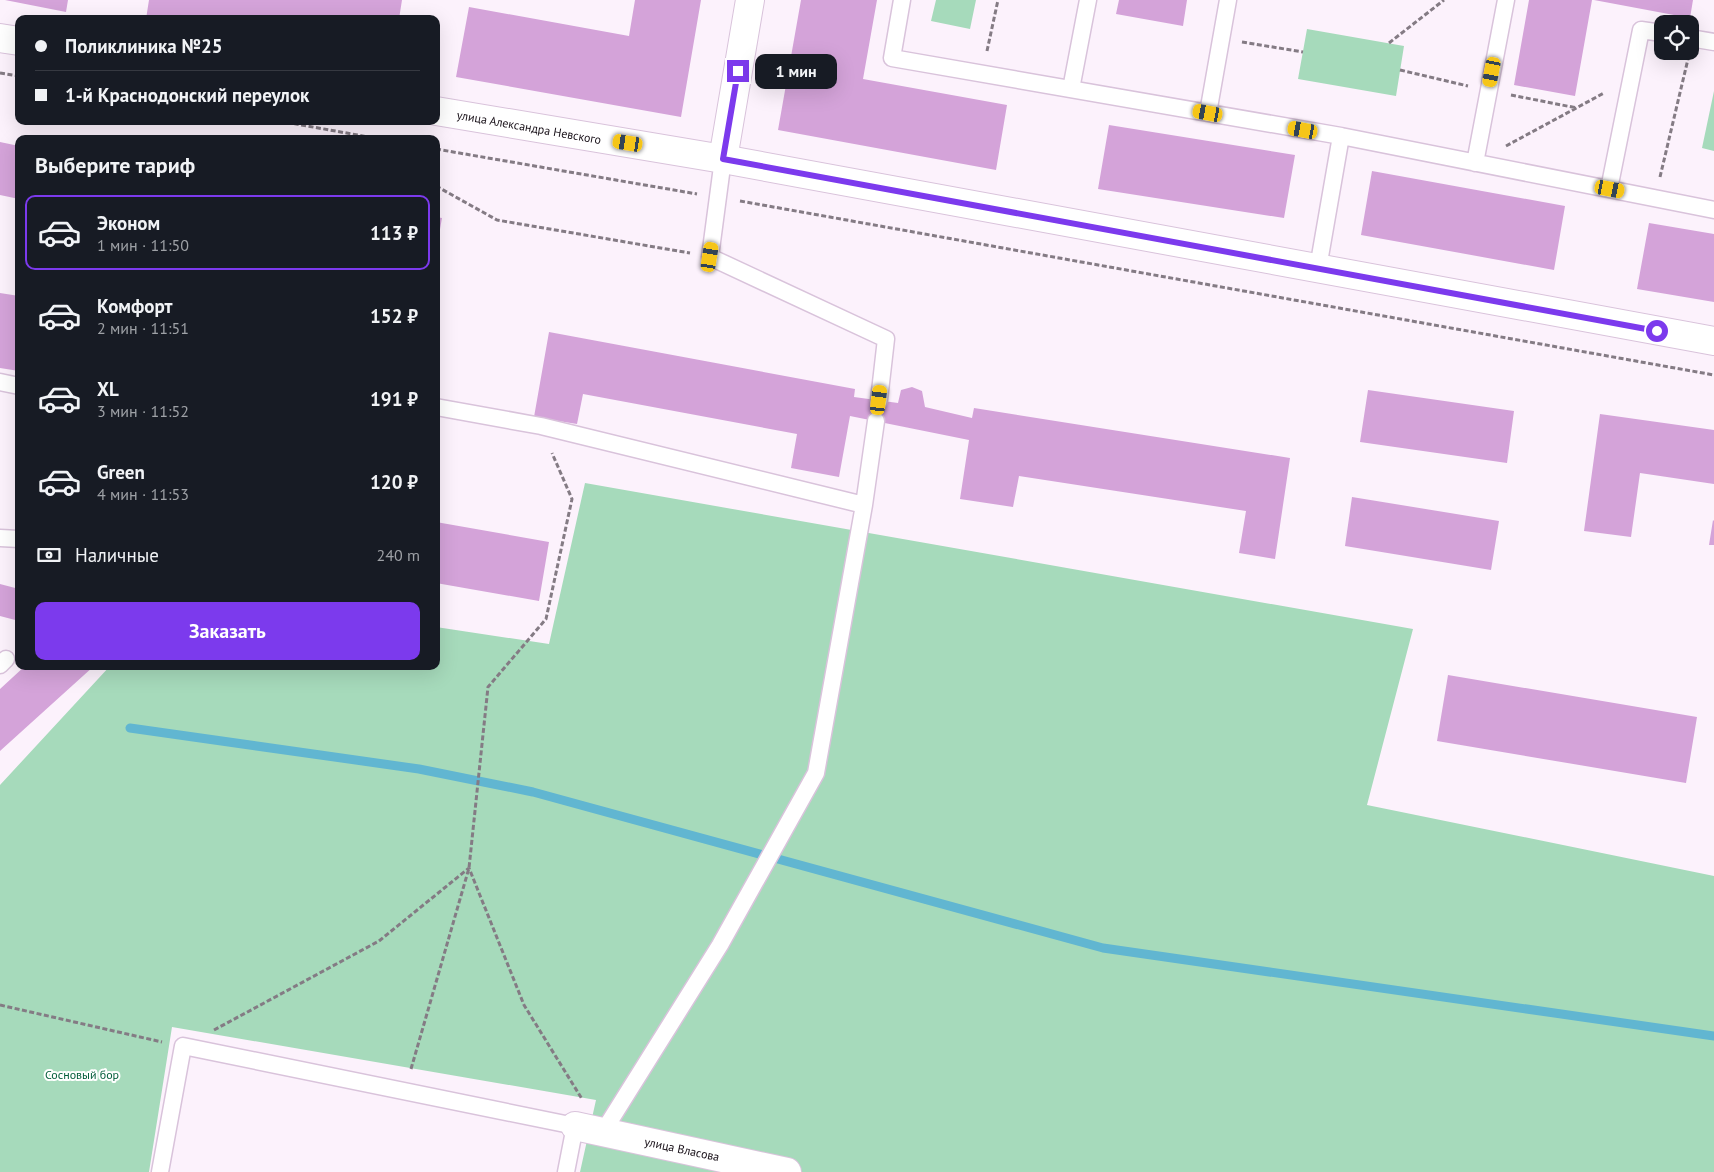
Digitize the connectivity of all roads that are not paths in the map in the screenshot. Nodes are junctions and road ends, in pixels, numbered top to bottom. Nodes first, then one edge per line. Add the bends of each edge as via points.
1 (750, 0) edge
2 (902, 0) edge
3 (1088, 0) edge
4 (1228, 0) edge
5 (1506, 0) edge
6 (1654, 32) edge
7 (0, 38) edge
8 (15, 40) edge
9 (1699, 40) edge
10 (1714, 42) edge
11 (1071, 89) junction
12 (440, 112) edge
13 (1208, 113) junction
14 (1340, 136) junction
15 (723, 159) junction
16 (1475, 163) junction
17 (1610, 189) junction
18 (1714, 210) edge
19 (1318, 268) junction
20 (1714, 341) edge
21 (0, 382) edge
22 (15, 385) edge
23 (879, 400) dead end
24 (440, 408) edge
25 (876, 421) dead end
26 (864, 505) junction
27 (0, 538) edge
28 (15, 539) edge
29 (576, 1126) junction
30 (603, 1132) junction
31 (160, 1172) edge
32 (566, 1172) edge
33 (788, 1172) edge

1 - 15 street
2 - 11 lane via 892,58
3 - 11 lane
4 - 13 lane
5 - 16 lane
6 - 17 lane via 1641,30
7 - 8 street
9 - 10 lane
11 - 13 lane
12 - 15 street, улица Александра Невского
13 - 14 lane
14 - 16 lane
14 - 19 lane
15 - 19 street, улица Александра Невского
15 - 23 lane via 710,257 886,339
16 - 17 lane
17 - 18 lane
19 - 20 street, улица Александра Невского
21 - 22 lane
24 - 26 lane via 541,426
25 - 26 lane
26 - 30 lane via 816,773 720,945
27 - 28 lane
29 - 30 street, улица Власова
29 - 31 lane via 183,1046
29 - 32 lane
30 - 33 street, улица Власова

